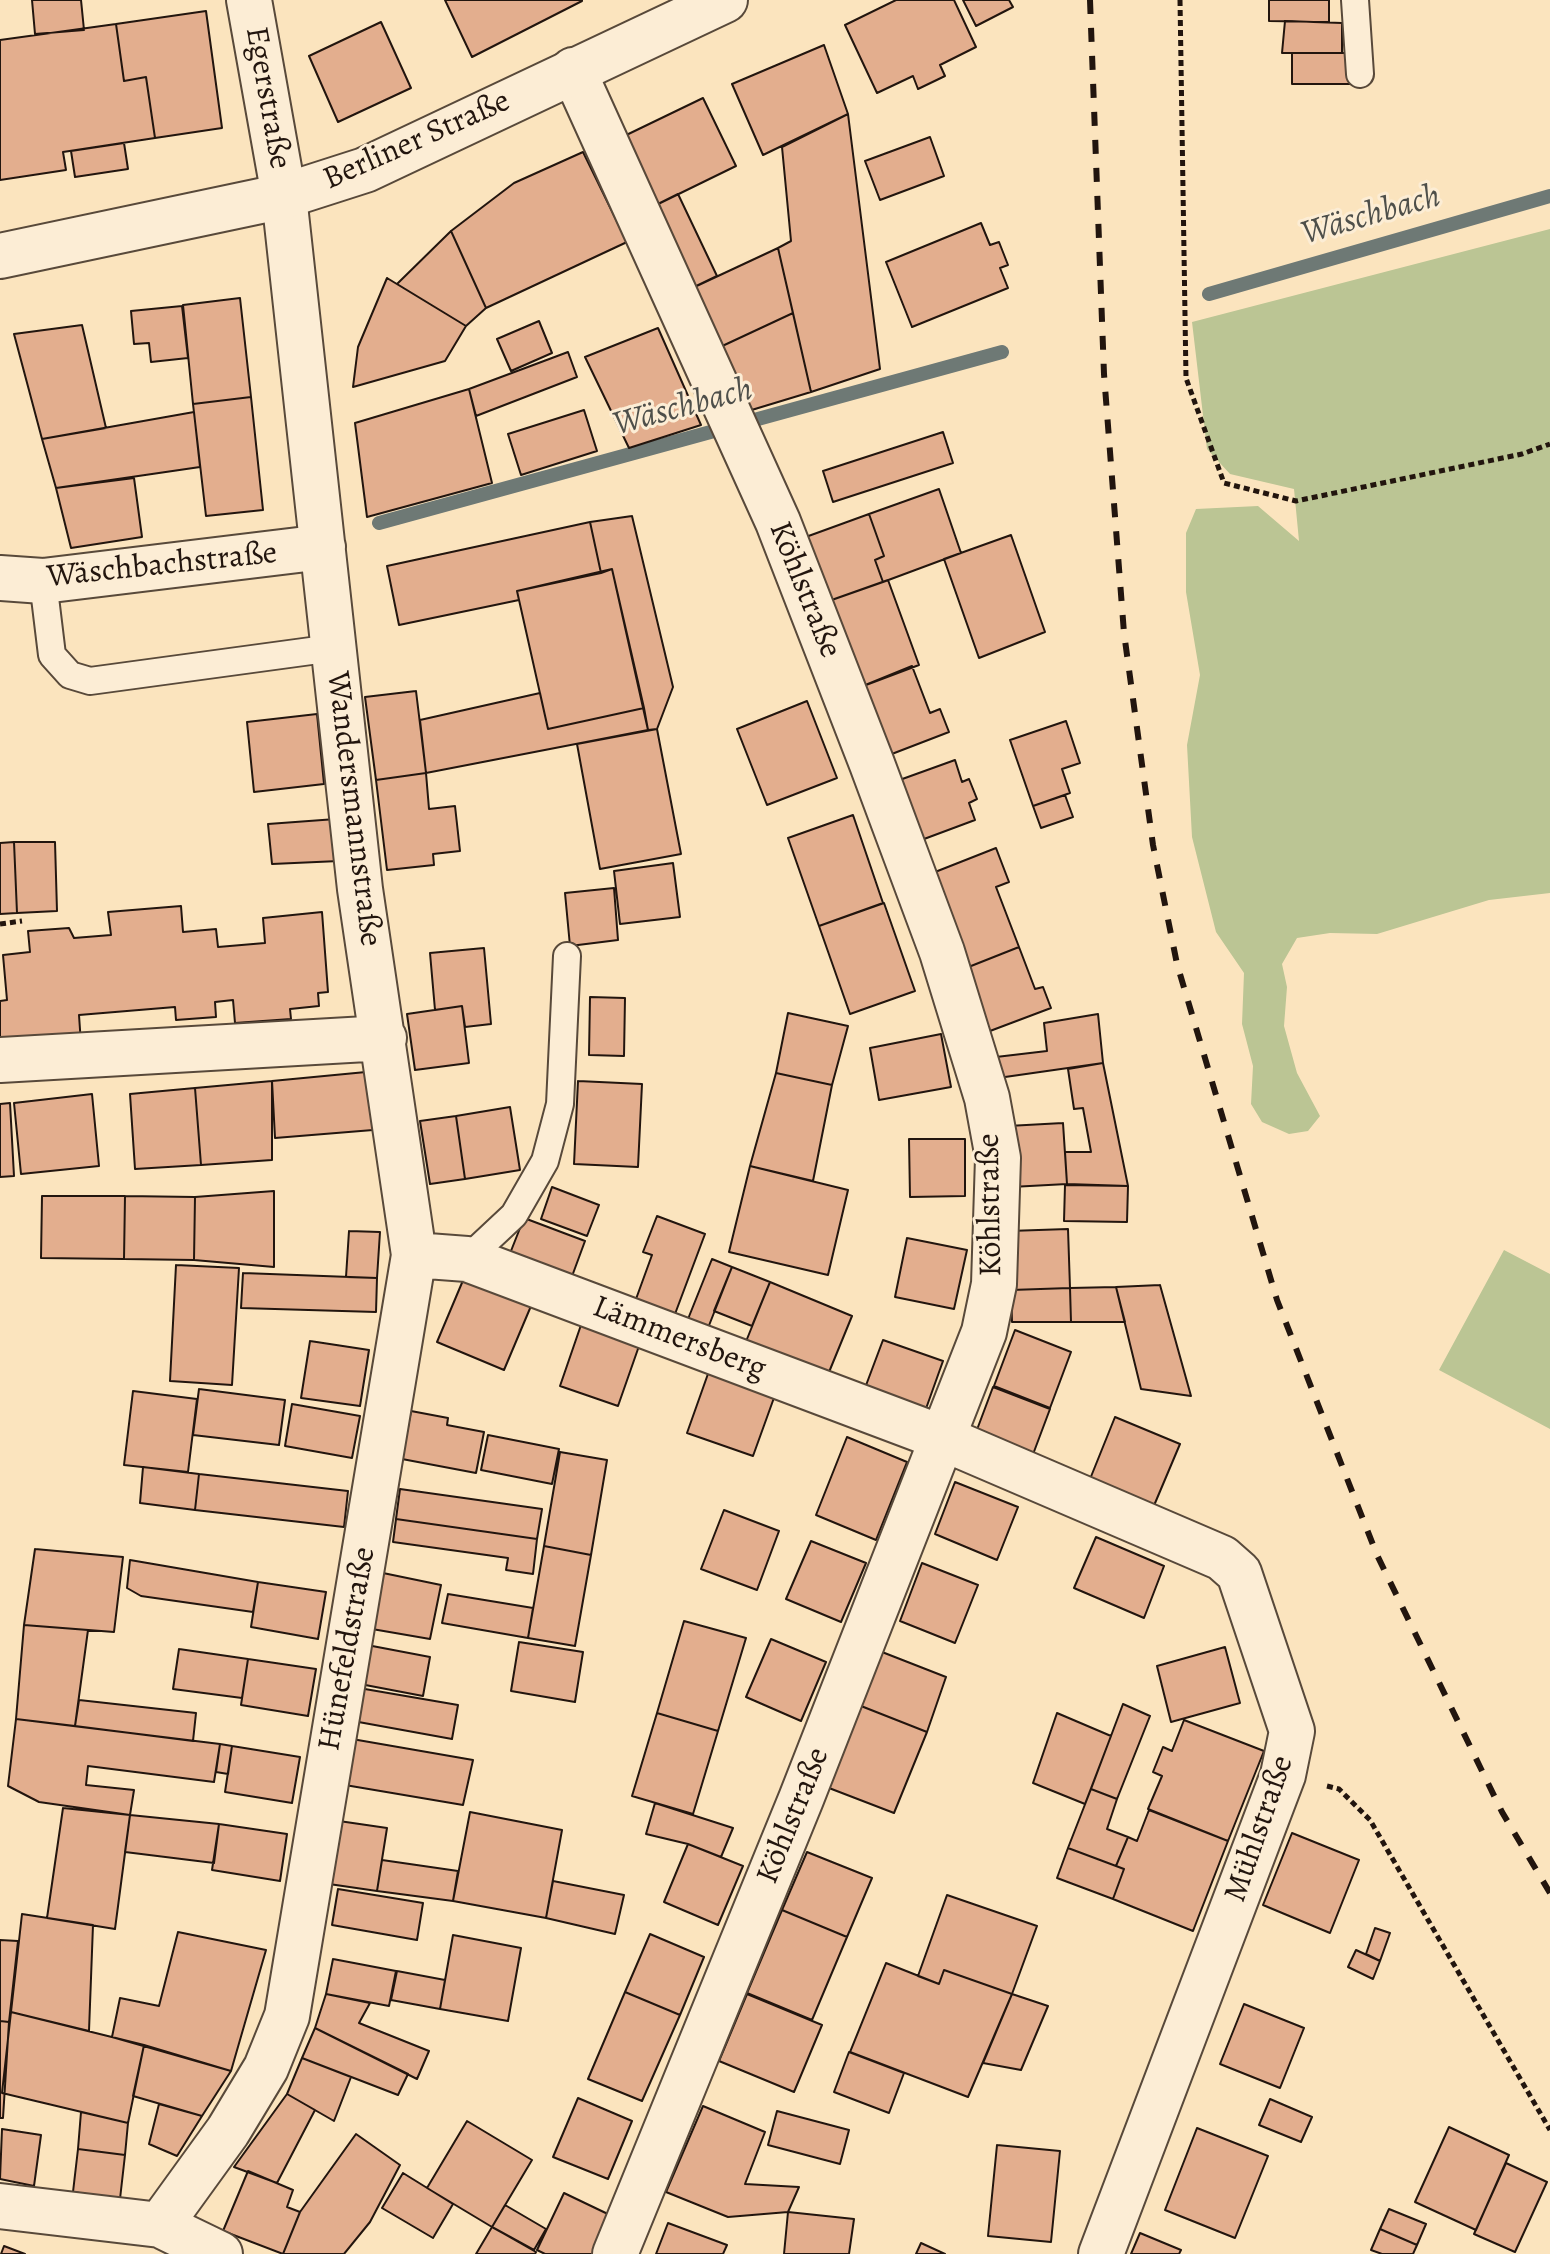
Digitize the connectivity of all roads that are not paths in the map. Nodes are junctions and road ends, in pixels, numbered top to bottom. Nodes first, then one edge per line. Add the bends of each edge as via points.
1 (249, 0) edge
2 (725, 0) edge
3 (1355, 0) edge
4 (573, 70) junction
5 (1360, 74) dead end
6 (284, 196) junction
7 (0, 256) edge
8 (323, 547) junction
9 (0, 578) edge
10 (43, 581) junction
11 (333, 648) junction
12 (567, 956) dead end
13 (384, 1038) junction
14 (0, 1060) edge
15 (414, 1255) junction
16 (467, 1259) junction
17 (940, 1437) junction
18 (3, 2215) edge
19 (160, 2225) junction
20 (220, 2254) edge
21 (615, 2254) edge
22 (1101, 2254) edge

1 - 6 street, Egerstraße
2 - 4 street, Berliner Straße
3 - 5 lane
4 - 6 street, Berliner Straße via 365,170
4 - 17 street, Köhlstraße via 747,453 942,952 987,1098 998,1158 994,1284 984,1332
6 - 7 street, Berliner Straße
6 - 8 street, Wandersmannstraße
8 - 10 street, Wäschbachstraße
8 - 11 street, Wandersmannstraße
9 - 10 street, Wäschbachstraße
10 - 11 lane via 52,655 70,675 90,681
11 - 13 street, Wandersmannstraße via 360,889
12 - 16 lane via 560,1104 545,1161 514,1215
13 - 14 street
13 - 15 street, Hünefeldstraße
15 - 16 street, Lämmersberg
15 - 19 street, Hünefeldstraße via 287,2016 266,2068 228,2131
16 - 17 street, Lämmersberg
17 - 21 street, Köhlstraße via 801,1799
17 - 22 street, Mühlstraße via 1222,1558 1239,1573 1292,1731 1283,1775
18 - 19 street
19 - 20 street

